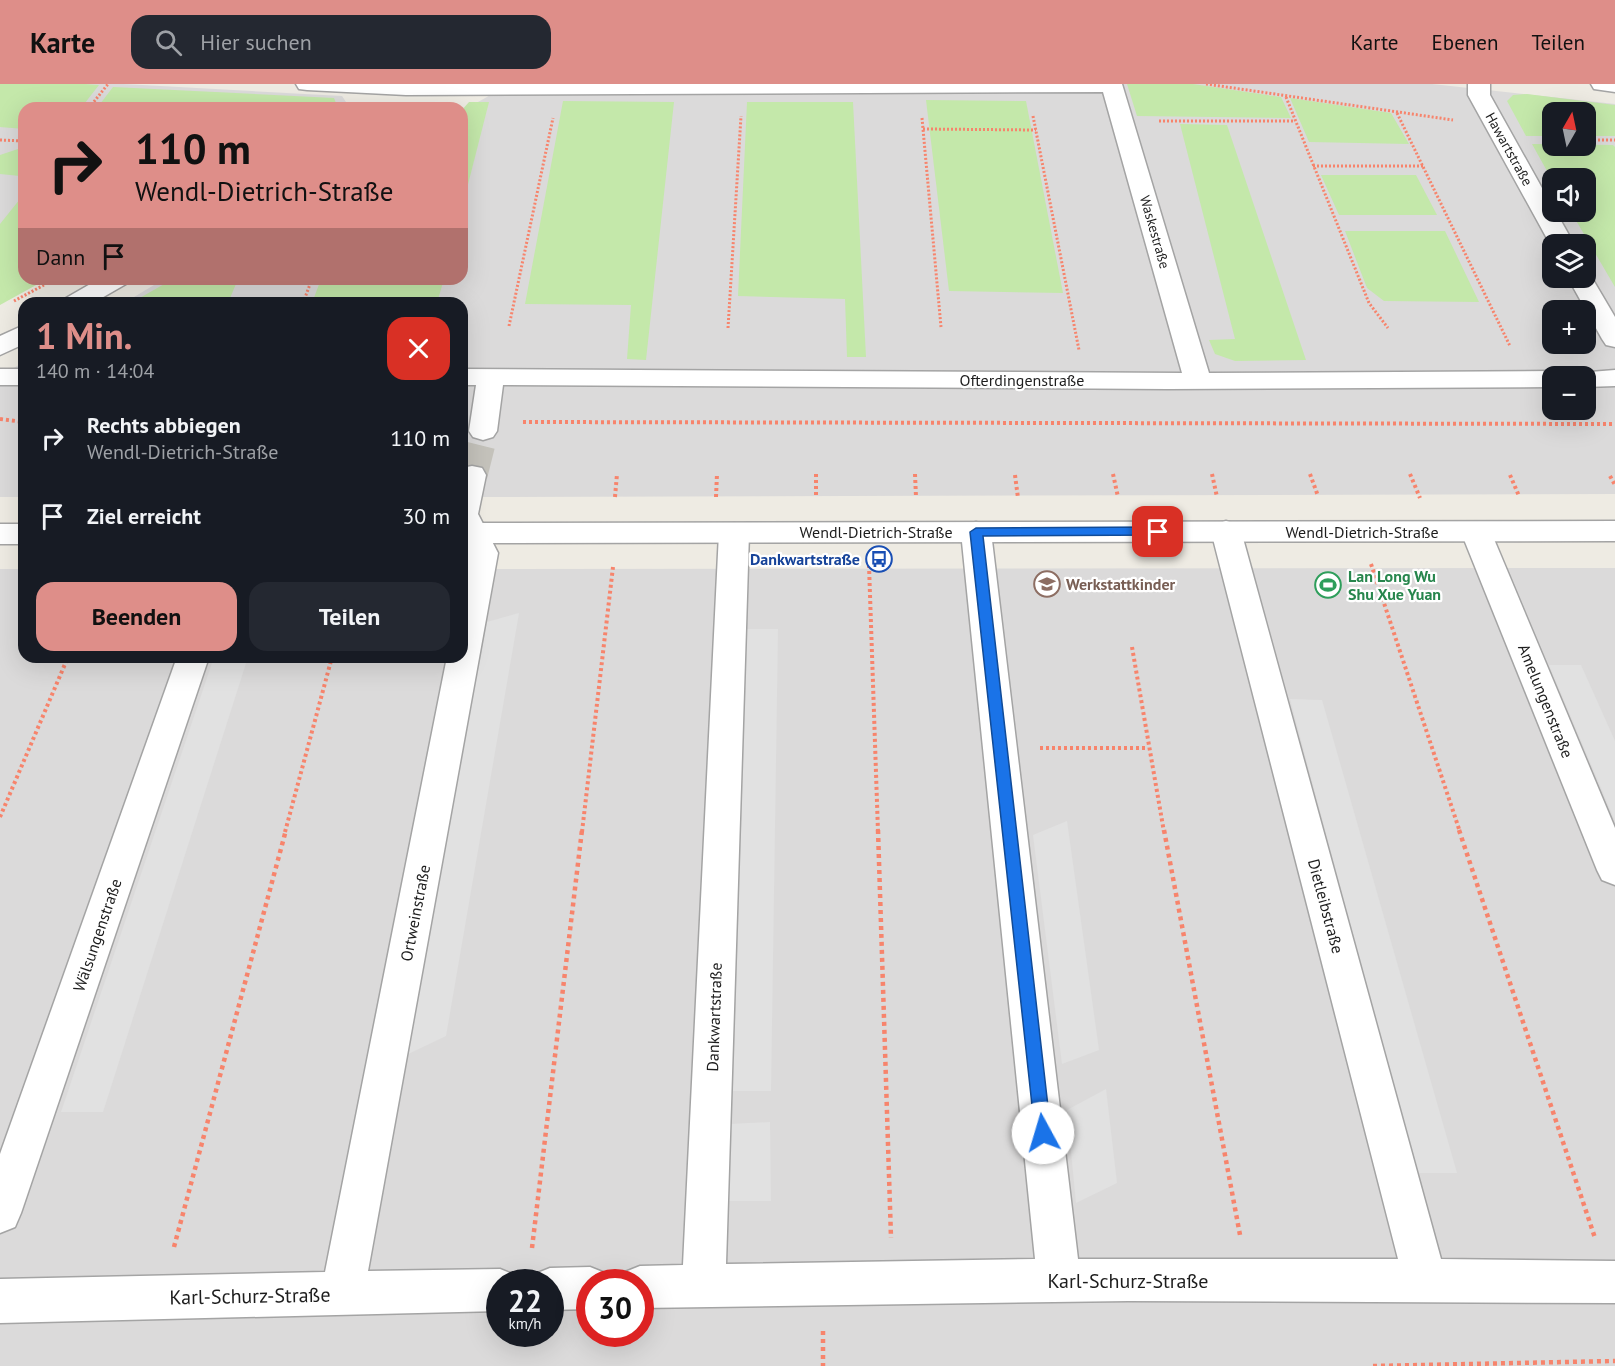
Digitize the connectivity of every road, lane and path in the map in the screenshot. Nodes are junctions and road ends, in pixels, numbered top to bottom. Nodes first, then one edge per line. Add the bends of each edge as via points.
1 (108, 84) edge
2 (307, 84) edge
3 (1206, 84) edge
4 (1479, 84) edge
5 (1602, 84) edge
6 (1027, 85) edge
7 (1111, 85) edge
8 (454, 86) edge
9 (920, 86) junction
10 (1615, 86) edge
11 (743, 87) junction
12 (1285, 96) junction
13 (94, 102) edge
14 (426, 102) edge
15 (555, 110) dead end
16 (1397, 112) junction
17 (1122, 120) junction
18 (1295, 121) junction
19 (1495, 126) junction
20 (923, 129) junction
21 (1036, 130) junction
22 (0, 140) edge
23 (1596, 140) edge
24 (1615, 140) edge
25 (18, 141) edge
26 (1313, 166) junction
27 (1423, 166) junction
28 (1556, 234) edge
29 (44, 285) edge
30 (106, 285) edge
31 (1586, 288) edge
32 (22, 297) edge
33 (86, 297) edge
34 (18, 299) edge
35 (9, 304) dead end
36 (1074, 325) dead end
37 (509, 326) dead end
38 (941, 327) dead end
39 (728, 328) dead end
40 (1388, 328) dead end
41 (18, 336) edge
42 (1615, 339) edge
43 (0, 346) edge
44 (1511, 347) dead end
45 (0, 377) edge
46 (18, 377) edge
47 (468, 377) edge
48 (491, 377) junction
49 (1615, 378) edge
50 (1542, 379) edge
51 (1596, 379) edge
52 (1198, 381) junction
53 (0, 419) edge
54 (18, 421) edge
55 (1615, 424) edge
56 (483, 427) joint
57 (617, 474) dead end
58 (717, 474) dead end
59 (816, 474) dead end
60 (915, 474) dead end
61 (1113, 474) dead end
62 (1212, 474) dead end
63 (1310, 474) dead end
64 (1410, 474) dead end
65 (472, 475) tunnel mouth
66 (1015, 475) dead end
67 (1510, 475) dead end
68 (1610, 476) dead end
69 (1615, 485) edge
70 (468, 494) edge
71 (1119, 498) dead end
72 (1218, 498) dead end
73 (1318, 498) dead end
74 (1420, 498) dead end
75 (1520, 498) dead end
76 (615, 499) dead end
77 (716, 499) dead end
78 (916, 499) dead end
79 (1018, 499) dead end
80 (816, 507) dead end
81 (1226, 531) junction
82 (1615, 531) edge
83 (976, 532) junction
84 (1476, 532) junction
85 (468, 533) edge
86 (734, 533) junction
87 (0, 534) edge
88 (18, 534) edge
89 (869, 557) dead end
90 (1370, 561) dead end
91 (613, 564) dead end
92 (468, 632) edge
93 (1132, 647) dead end
94 (65, 663) edge
95 (191, 663) edge
96 (330, 663) edge
97 (462, 663) edge
98 (1000, 748) junction
99 (1148, 748) junction
100 (0, 818) edge
101 (1615, 870) edge
102 (0, 1213) edge
103 (1240, 1236) dead end
104 (174, 1248) dead end
105 (532, 1248) dead end
106 (1607, 1264) edge
107 (1425, 1280) junction
108 (1059, 1281) junction
109 (893, 1284) junction
110 (704, 1285) junction
111 (654, 1287) edge
112 (486, 1290) edge
113 (342, 1294) junction
114 (0, 1301) edge
115 (1615, 1362) edge
116 (1372, 1366) edge

1 - 13 path
2 - 8 street
3 - 12 path
4 - 19 street, Hawartstraße via 1479,94
5 - 10 street
6 - 7 street
6 - 9 street
6 - 21 path
7 - 17 street, Waskestraße
8 - 11 street
8 - 14 street
9 - 11 street
9 - 20 path
11 - 39 path
12 - 16 path
12 - 18 path
15 - 37 path
16 - 19 path
16 - 27 path
17 - 18 path
17 - 52 street, Waskestraße
18 - 26 path
19 - 28 street, Hawartstraße
20 - 21 path
20 - 38 path
21 - 36 path
22 - 25 path
23 - 24 path
26 - 27 path
26 - 40 path via 1369,303
27 - 44 path
29 - 32 path
30 - 33 street
31 - 42 street
34 - 35 path
41 - 43 street
45 - 46 street
47 - 48 street, Ofterdingenstraße
48 - 52 street, Ofterdingenstraße
48 - 56 street
49 - 51 street
50 - 52 street, Ofterdingenstraße
53 - 54 path
55 - 56 path
57 - 76 path
58 - 77 path
59 - 80 path
60 - 78 path
61 - 71 path
62 - 72 path
63 - 73 path
64 - 74 path
65 - 70 street
66 - 79 path
67 - 75 path
68 - 69 path
81 - 83 street, Wendl-Dietrich-Straße
81 - 84 street, Wendl-Dietrich-Straße
81 - 107 street, Dietleibstraße
82 - 84 street, Wendl-Dietrich-Straße
83 - 86 street, Wendl-Dietrich-Straße
83 - 98 street
84 - 101 street, Amelungenstraße
85 - 86 street, Wendl-Dietrich-Straße
85 - 92 street, Ortweinstraße via 483,553
86 - 110 street, Dankwartstraße
87 - 88 street
89 - 109 path
90 - 106 path
91 - 105 path
93 - 99 path
94 - 100 path
95 - 102 street, Wälsungenstraße
96 - 104 path
97 - 113 street, Ortweinstraße
98 - 99 path
98 - 108 street
99 - 103 path
106 - 107 street, Karl-Schurz-Straße
107 - 108 street, Karl-Schurz-Straße
108 - 109 street, Karl-Schurz-Straße
109 - 110 street, Karl-Schurz-Straße
110 - 111 street, Karl-Schurz-Straße
112 - 113 street, Karl-Schurz-Straße
113 - 114 street, Karl-Schurz-Straße
115 - 116 path

